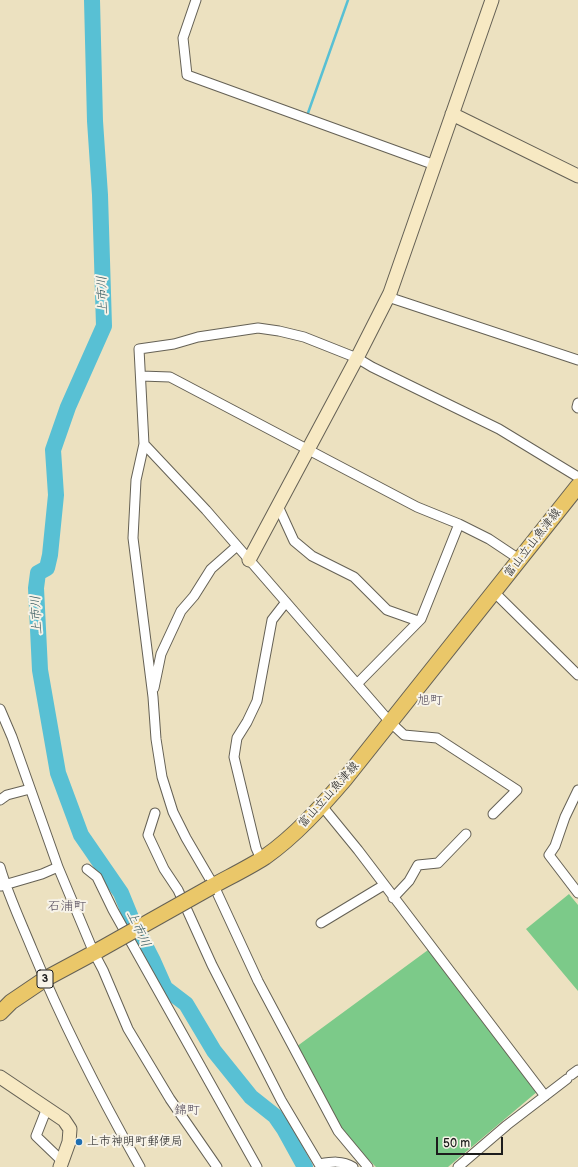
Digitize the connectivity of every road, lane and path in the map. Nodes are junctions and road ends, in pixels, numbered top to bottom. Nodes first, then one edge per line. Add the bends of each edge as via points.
1 (196, 0) edge
2 (492, 0) edge
3 (452, 114) junction
4 (435, 165) junction
5 (578, 176) edge
6 (388, 297) junction
7 (357, 358) junction
8 (578, 360) edge
9 (141, 376) junction
10 (578, 403) edge
11 (578, 408) edge
12 (144, 444) junction
13 (308, 450) junction
14 (578, 477) edge
15 (578, 486) edge
16 (278, 506) junction
17 (460, 524) junction
18 (237, 546) junction
19 (520, 559) junction
20 (249, 560) junction
21 (494, 592) junction
22 (286, 602) junction
23 (418, 621) junction
24 (578, 675) edge
25 (357, 684) junction
26 (153, 696) junction
27 (0, 709) edge
28 (390, 722) junction
29 (30, 789) junction
30 (578, 790) edge
31 (0, 800) edge
32 (322, 806) junction
33 (155, 813) dead end
34 (493, 814) dead end
35 (466, 834) dead end
36 (261, 859) junction
37 (0, 866) edge
38 (58, 867) junction
39 (87, 869) dead end
40 (384, 885) junction
41 (3, 886) edge
42 (212, 887) junction
43 (578, 893) edge
44 (393, 898) junction
45 (321, 923) dead end
46 (96, 952) junction
47 (45, 979) junction
48 (0, 1013) edge
49 (572, 1075) edge
50 (0, 1077) edge
51 (545, 1096) junction
52 (47, 1108) junction
53 (63, 1165) edge
54 (320, 1166) edge
55 (140, 1167) edge
56 (217, 1167) edge
57 (257, 1167) edge
58 (353, 1167) edge
59 (368, 1167) edge
60 (458, 1167) edge

1 - 4 street via 183,38 187,75
2 - 3 street
3 - 4 street
3 - 5 street
4 - 6 street
6 - 7 street
6 - 8 street
7 - 9 street via 304,337 258,328 140,348
7 - 13 street
7 - 14 street via 500,429
9 - 12 street
9 - 13 street via 170,377
10 - 11 street
12 - 18 street
12 - 26 street via 136,480 133,538
13 - 16 street
13 - 17 street via 417,507
15 - 19 main road, 富山立山魚津線 / 3
16 - 20 street
16 - 23 street via 294,541 312,556 354,577 387,610
17 - 19 street
17 - 23 street
18 - 20 street
18 - 26 street via 211,569 181,611 161,654
19 - 21 main road, 富山立山魚津線 / 3
20 - 22 street
21 - 24 street
21 - 28 main road, 富山立山魚津線 / 3
22 - 25 street
22 - 36 street via 272,620 256,701 237,738 234,757 256,848
23 - 25 street
25 - 28 street
26 - 42 street via 162,778 173,812
27 - 29 street
28 - 32 main road, 富山立山魚津線 / 3
28 - 34 street via 404,735 437,738 517,790
29 - 31 street via 7,795
29 - 38 street
30 - 43 street via 549,855
32 - 36 main road, 富山立山魚津線 / 3 via 285,841
32 - 40 street
33 - 54 street via 148,835 164,869 178,890 212,965 281,1100
35 - 44 street via 438,863 418,865 409,881
36 - 42 main road, 富山立山魚津線 / 3
37 - 41 street
38 - 41 street
38 - 46 street
39 - 57 street via 97,877 112,910
40 - 44 street
40 - 45 street
41 - 47 street
42 - 46 main road, 富山立山魚津線 / 3, bridge
42 - 59 street via 258,981 338,1132
44 - 51 street
46 - 47 main road, 富山立山魚津線 / 3
46 - 56 street via 128,1029 170,1099
47 - 48 main road, 富山立山魚津線 / 3 via 11,1002
47 - 55 street via 109,1112
49 - 51 street
50 - 52 street
51 - 60 street
52 - 53 street via 64,1120 70,1129
52 - 53 street via 36,1136
54 - 58 street via 332,1162 347,1163

